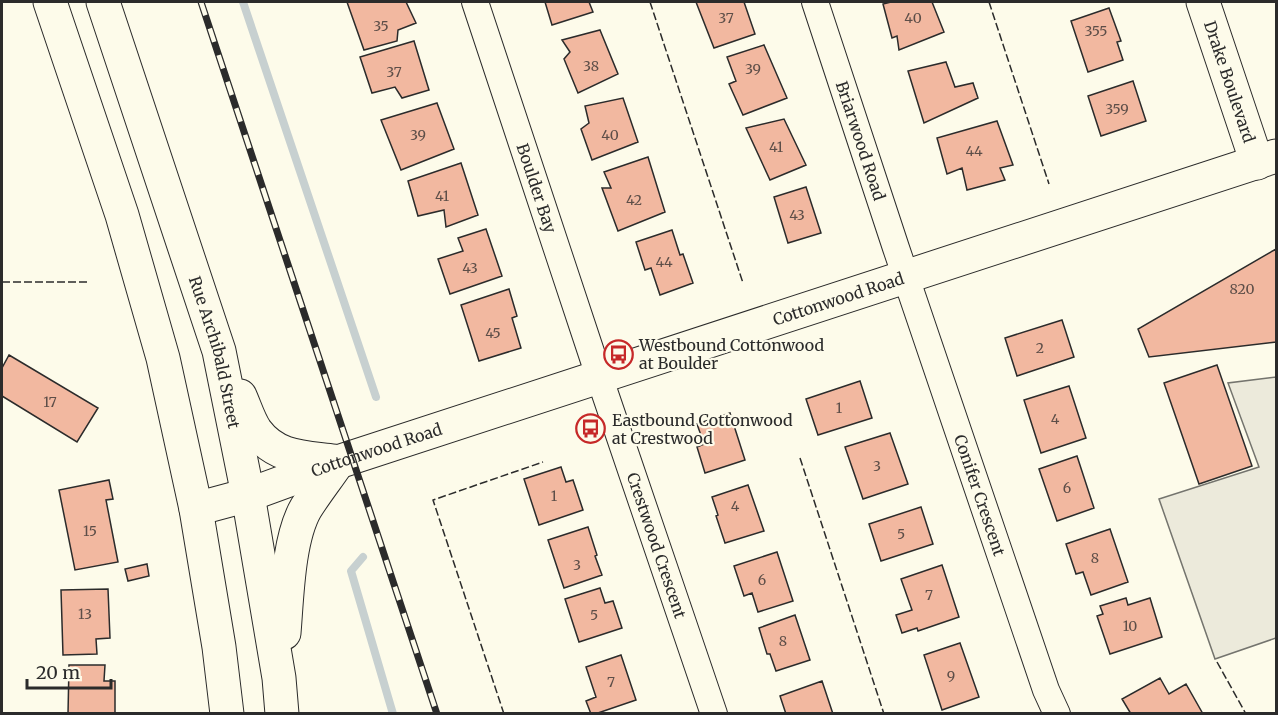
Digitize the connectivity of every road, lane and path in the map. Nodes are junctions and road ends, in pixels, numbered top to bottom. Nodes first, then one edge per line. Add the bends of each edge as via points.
1 (50, 2) edge
2 (103, 2) edge
3 (475, 2) edge
4 (815, 2) edge
5 (1203, 2) edge
6 (1267, 160) edge
7 (907, 277) junction
8 (219, 351) junction
9 (599, 376) junction
10 (339, 462) junction
11 (248, 495) junction
12 (196, 509) junction
13 (279, 678) junction
14 (227, 714) edge
15 (282, 714) edge
16 (714, 714) edge
17 (1057, 714) edge

1 - 12 main road via 126,226 163,358
2 - 8 main road, Rue Archibald Street
3 - 9 street, Boulder Bay
4 - 7 street, Briarwood Road
5 - 6 main road, Drake Boulevard
6 - 7 main road, Cottonwood Road
7 - 9 main road, Cottonwood Road
7 - 17 street, Conifer Crescent
8 - 10 main road via 255,429 268,444 290,455
8 - 11 main road, Rue Archibald Street
9 - 10 main road, Cottonwood Road
9 - 16 street, Crestwood Crescent
10 - 11 main road, Cottonwood Road
10 - 13 main road via 305,510 296,534
11 - 12 main road, Cottonwood Road
11 - 13 main road, Rue Archibald Street
12 - 14 main road
13 - 15 main road, Rue Archibald Street

